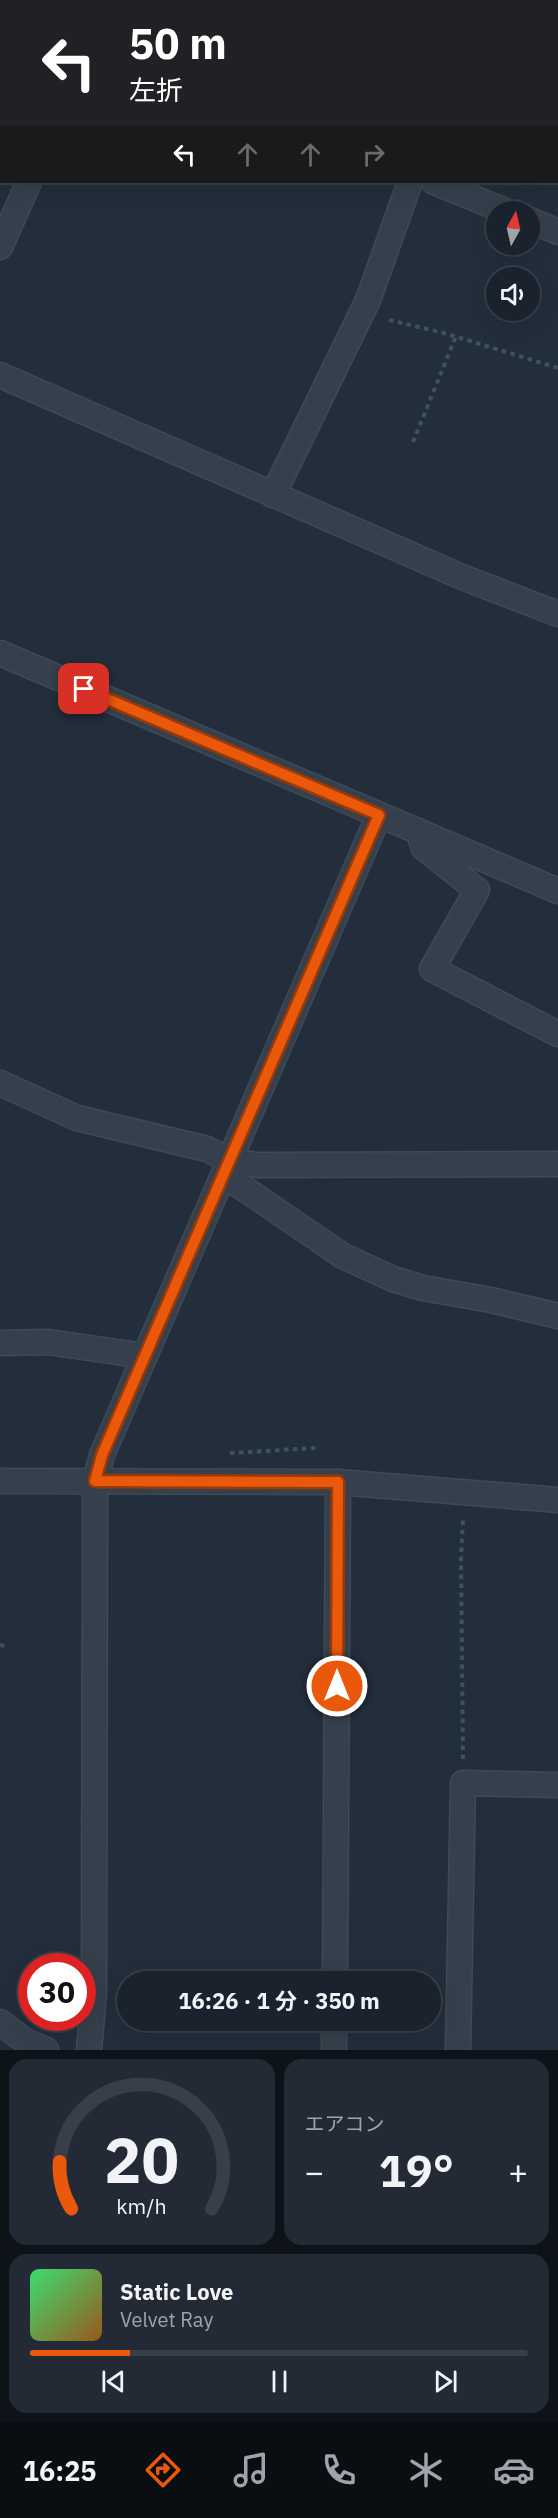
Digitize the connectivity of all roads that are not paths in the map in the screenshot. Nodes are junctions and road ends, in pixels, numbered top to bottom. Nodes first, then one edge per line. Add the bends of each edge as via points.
1 (28, 183) edge
2 (410, 183) edge
3 (436, 183) edge
4 (486, 203) edge
5 (540, 224) edge
6 (558, 232) edge
7 (0, 247) edge
8 (0, 375) edge
9 (273, 495) junction
10 (558, 614) edge
11 (0, 653) edge
12 (379, 815) junction
13 (418, 831) junction
14 (558, 891) edge
15 (558, 1034) edge
16 (0, 1083) edge
17 (558, 1164) edge
18 (227, 1169) junction
19 (558, 1316) edge
20 (0, 1343) edge
21 (145, 1356) junction
22 (0, 1480) edge
23 (95, 1481) junction
24 (338, 1482) junction
25 (558, 1500) edge
26 (558, 1785) edge
27 (335, 1971) edge
28 (0, 2022) edge
29 (334, 2031) edge
30 (46, 2050) edge
31 (89, 2050) edge
32 (334, 2050) edge
33 (458, 2050) edge

1 - 7 street
2 - 9 street via 362,311
3 - 4 street
5 - 6 street
8 - 9 street
9 - 10 street
11 - 12 street
12 - 13 street
12 - 18 street
13 - 14 street
13 - 15 street via 424,848 477,890 432,969
16 - 18 street via 77,1118 207,1149
17 - 18 street via 257,1165
18 - 19 street via 239,1185 343,1256 393,1279
18 - 21 street
20 - 21 street via 48,1342
21 - 23 street via 102,1455
22 - 23 street
23 - 24 street
23 - 31 street via 94,1993
24 - 25 street
24 - 27 street
26 - 33 street via 463,1784
28 - 30 street via 25,2041
29 - 32 street

